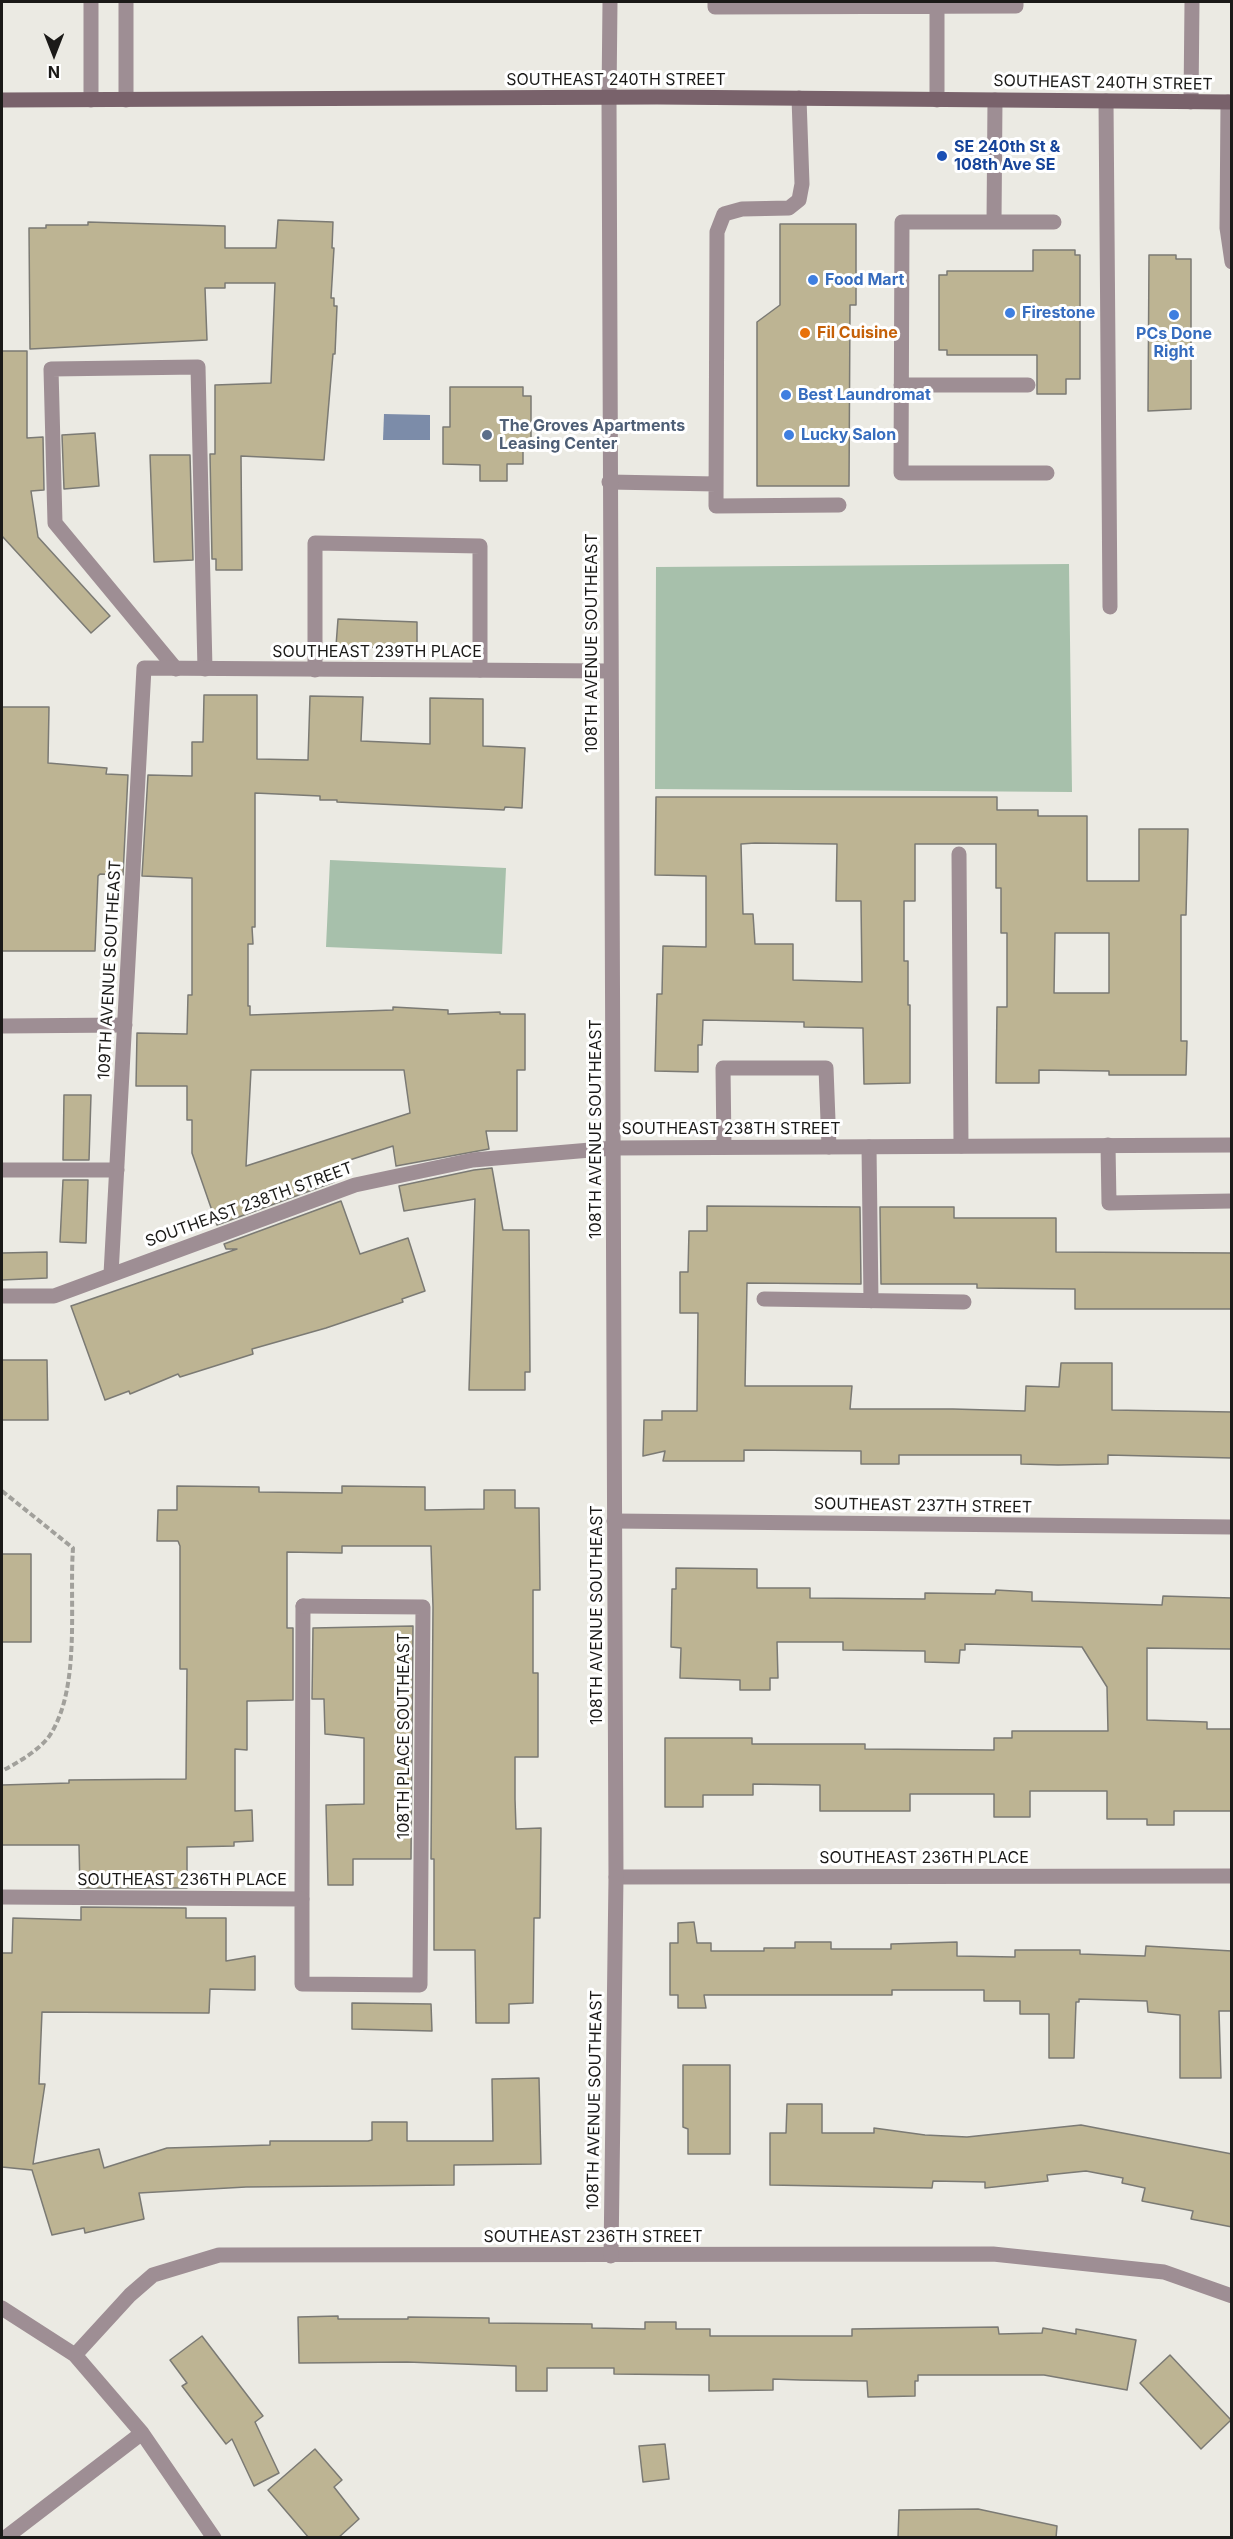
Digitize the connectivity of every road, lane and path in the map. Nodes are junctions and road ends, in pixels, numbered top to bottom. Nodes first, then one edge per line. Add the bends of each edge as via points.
1 (91, 2) edge
2 (126, 2) edge
3 (610, 2) edge
4 (715, 2) edge
5 (1016, 2) edge
6 (1192, 2) edge
7 (937, 6) junction
8 (609, 97) junction
9 (799, 98) junction
10 (91, 99) junction
11 (126, 99) junction
12 (938, 99) junction
13 (995, 99) junction
14 (2, 100) edge
15 (1106, 101) junction
16 (1191, 102) junction
17 (1230, 102) edge
18 (994, 222) junction
19 (1054, 222) dead end
20 (1231, 255) edge
21 (902, 385) junction
22 (1028, 385) dead end
23 (1047, 473) dead end
24 (609, 482) junction
25 (716, 484) junction
26 (839, 505) dead end
27 (1110, 607) dead end
28 (144, 668) joint
29 (176, 669) junction
30 (205, 669) junction
31 (315, 670) junction
32 (480, 670) junction
33 (610, 671) junction
34 (959, 854) dead end
35 (125, 1025) junction
36 (2, 1026) edge
37 (1108, 1145) junction
38 (1232, 1145) edge
39 (961, 1146) junction
40 (724, 1147) junction
41 (829, 1147) junction
42 (869, 1147) junction
43 (614, 1148) junction
44 (2, 1170) edge
45 (117, 1170) junction
46 (1232, 1201) edge
47 (111, 1274) junction
48 (2, 1296) edge
49 (764, 1299) dead end
50 (871, 1300) junction
51 (964, 1302) dead end
52 (2, 1491) edge
53 (614, 1521) junction
54 (1232, 1527) edge
55 (2, 1771) edge
56 (1232, 1876) edge
57 (616, 1877) junction
58 (2, 1897) edge
59 (302, 1899) junction
60 (420, 1985) joint
61 (611, 2256) junction
62 (1232, 2296) edge
63 (2, 2308) edge
64 (75, 2355) junction
65 (142, 2433) junction
66 (4, 2538) edge
67 (214, 2538) edge

1 - 10 street
2 - 11 street
3 - 8 street, 108TH AVENUE SOUTHEAST
4 - 7 street via 715,7
5 - 7 street via 1016,6
6 - 16 street
7 - 12 street
8 - 9 main road, SOUTHEAST 240TH STREET
8 - 11 main road, SOUTHEAST 240TH STREET
8 - 24 street, 108TH AVENUE SOUTHEAST
9 - 12 main road, SOUTHEAST 240TH STREET
9 - 25 street via 799,200 789,208 742,209 724,214 717,231
10 - 11 main road, SOUTHEAST 240TH STREET
10 - 14 main road, SOUTHEAST 240TH STREET
12 - 13 main road, SOUTHEAST 240TH STREET
13 - 15 main road, SOUTHEAST 240TH STREET
13 - 18 street
15 - 16 main road, SOUTHEAST 240TH STREET
15 - 27 street
16 - 17 main road, SOUTHEAST 240TH STREET
17 - 20 street via 1227,228
18 - 19 street
18 - 21 street via 902,222
21 - 22 street
21 - 23 street via 902,473
24 - 25 street
24 - 33 street, 108TH AVENUE SOUTHEAST
25 - 26 street via 716,506
28 - 29 street, SOUTHEAST 239TH PLACE
28 - 35 street, 109TH AVENUE SOUTHEAST
29 - 30 street, SOUTHEAST 239TH PLACE
29 - 30 street via 55,523 51,369 198,367
30 - 31 street, SOUTHEAST 239TH PLACE
31 - 32 street, SOUTHEAST 239TH PLACE
31 - 32 street via 315,543 480,546
32 - 33 street, SOUTHEAST 239TH PLACE
33 - 43 street, 108TH AVENUE SOUTHEAST
34 - 39 street
35 - 36 street
35 - 45 street, 109TH AVENUE SOUTHEAST
37 - 38 street, SOUTHEAST 238TH STREET
37 - 39 street, SOUTHEAST 238TH STREET
37 - 46 street via 1109,1203
39 - 42 street, SOUTHEAST 238TH STREET
40 - 41 street, SOUTHEAST 238TH STREET
40 - 41 street via 723,1068 826,1068
40 - 43 street, SOUTHEAST 238TH STREET
41 - 42 street, SOUTHEAST 238TH STREET
42 - 50 street
43 - 47 street, SOUTHEAST 238TH STREET via 473,1160 355,1185
43 - 53 street, 108TH AVENUE SOUTHEAST
44 - 45 street
45 - 47 street, 109TH AVENUE SOUTHEAST
47 - 48 street, SOUTHEAST 238TH STREET via 54,1296
49 - 50 street
50 - 51 street
52 - 55 path via 73,1548 72,1644 58,1718 42,1744
53 - 54 street, SOUTHEAST 237TH STREET
53 - 57 street, 108TH AVENUE SOUTHEAST
56 - 57 street, SOUTHEAST 236TH PLACE
57 - 61 street, 108TH AVENUE SOUTHEAST
58 - 59 street, SOUTHEAST 236TH PLACE
59 - 60 street, SOUTHEAST 236TH PLACE via 302,1984
59 - 60 street, 108TH PLACE SOUTHEAST via 303,1606 423,1607
61 - 62 street, SOUTHEAST 236TH STREET via 993,2254 1164,2272
61 - 64 street, SOUTHEAST 236TH STREET via 219,2255 153,2275
63 - 64 street
64 - 65 street
65 - 66 street
65 - 67 street

